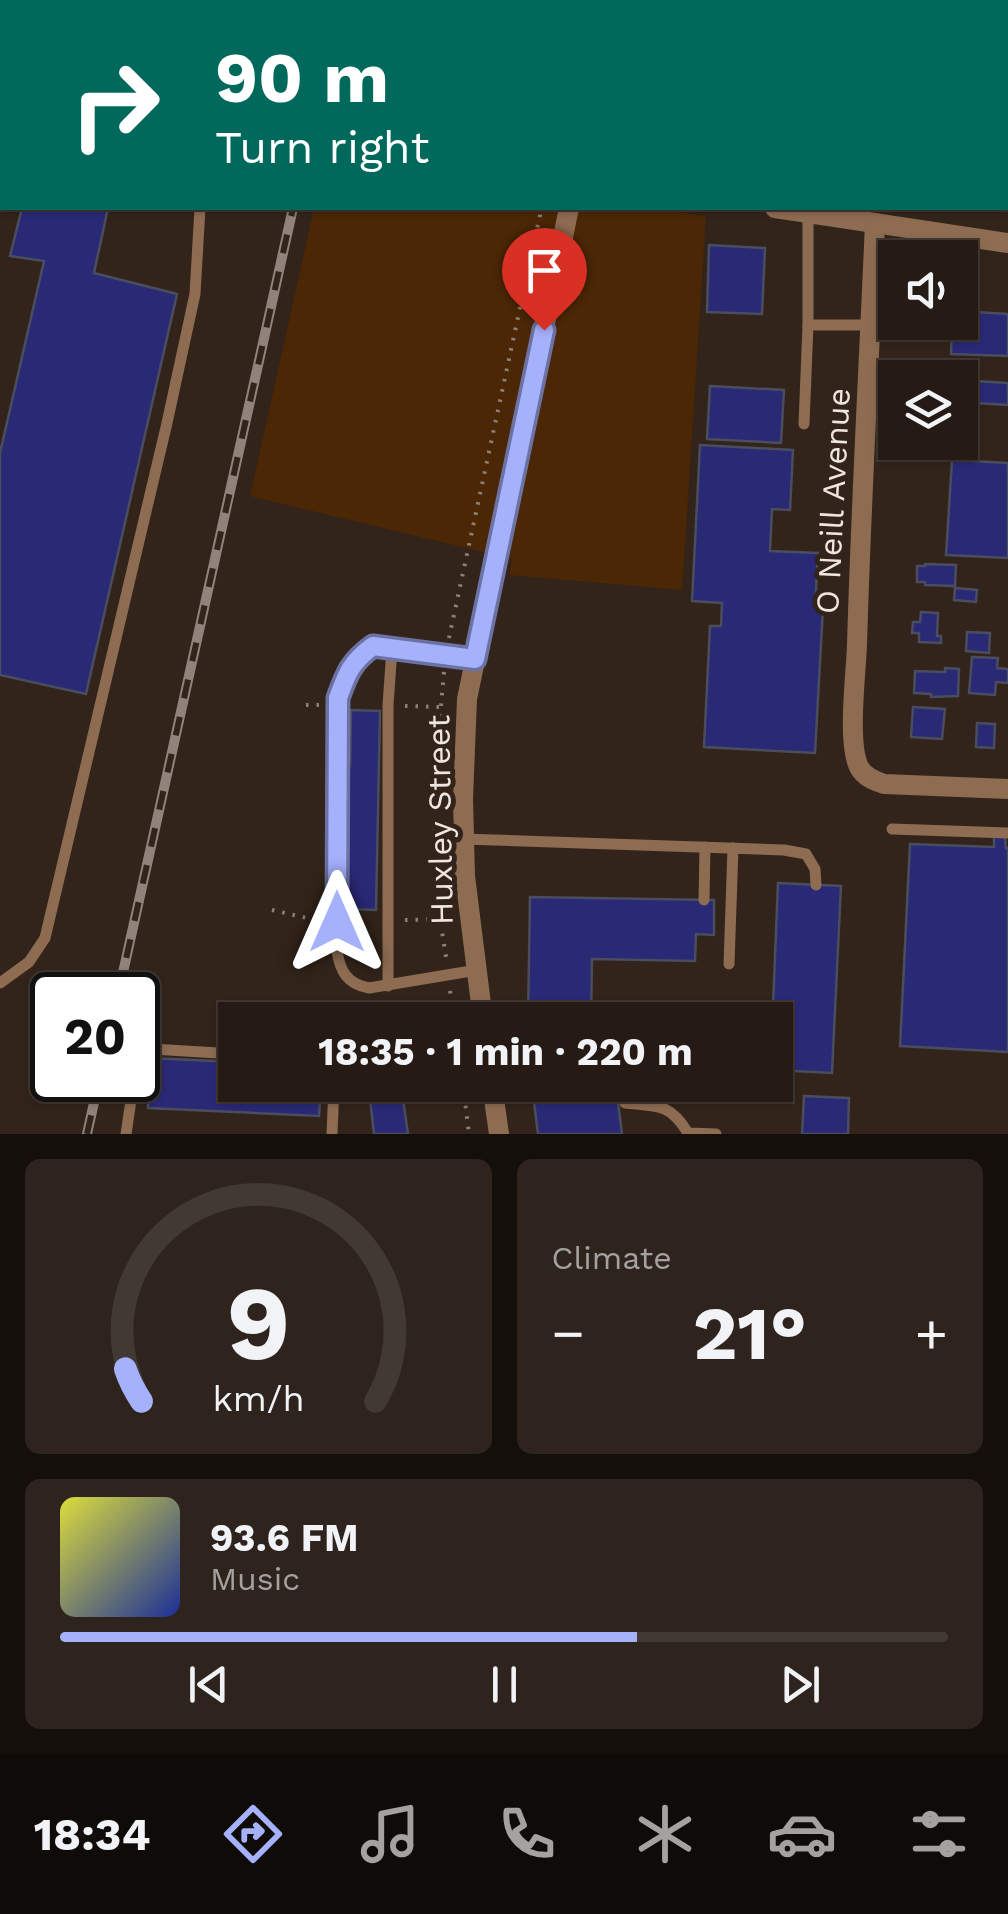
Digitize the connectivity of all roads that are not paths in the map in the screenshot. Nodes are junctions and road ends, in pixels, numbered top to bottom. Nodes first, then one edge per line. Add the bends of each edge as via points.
1 (200, 210) edge
2 (570, 210) edge
3 (792, 210) edge
4 (808, 212) junction
5 (876, 223) junction
6 (1008, 243) edge
7 (808, 324) junction
8 (871, 324) junction
9 (804, 424) dead end
10 (392, 649) junction
11 (475, 659) junction
12 (1008, 789) edge
13 (892, 829) dead end
14 (1008, 833) edge
15 (464, 838) junction
16 (705, 847) junction
17 (733, 848) junction
18 (816, 885) dead end
19 (704, 900) dead end
20 (729, 964) dead end
21 (477, 970) junction
22 (0, 983) edge
23 (388, 986) junction
24 (481, 1002) edge
25 (160, 1050) edge
26 (218, 1053) edge
27 (131, 1102) edge
28 (333, 1102) edge
29 (494, 1102) edge
30 (624, 1102) dead end
31 (126, 1134) edge
32 (332, 1134) edge
33 (499, 1134) edge
34 (716, 1134) edge

1 - 22 lane via 195,294 45,938 29,962
2 - 11 street, Huxley Street
3 - 4 street
4 - 5 street
4 - 7 lane
5 - 6 street
5 - 8 street, O Neill Avenue
7 - 8 lane
7 - 9 lane
8 - 12 street, O Neill Avenue via 854,729 860,768 894,786
10 - 11 lane
10 - 23 lane
10 - 23 lane via 373,646 356,658 338,705 336,950 345,976 357,986
11 - 15 street, Huxley Street via 467,698
13 - 14 lane
15 - 16 lane
15 - 21 street, Huxley Street
16 - 17 lane
16 - 19 lane
17 - 18 lane via 806,854
17 - 20 lane
21 - 23 lane
21 - 24 street, Huxley Street
25 - 26 lane
27 - 31 lane
28 - 32 lane
29 - 33 street
30 - 34 lane via 664,1106 688,1133

